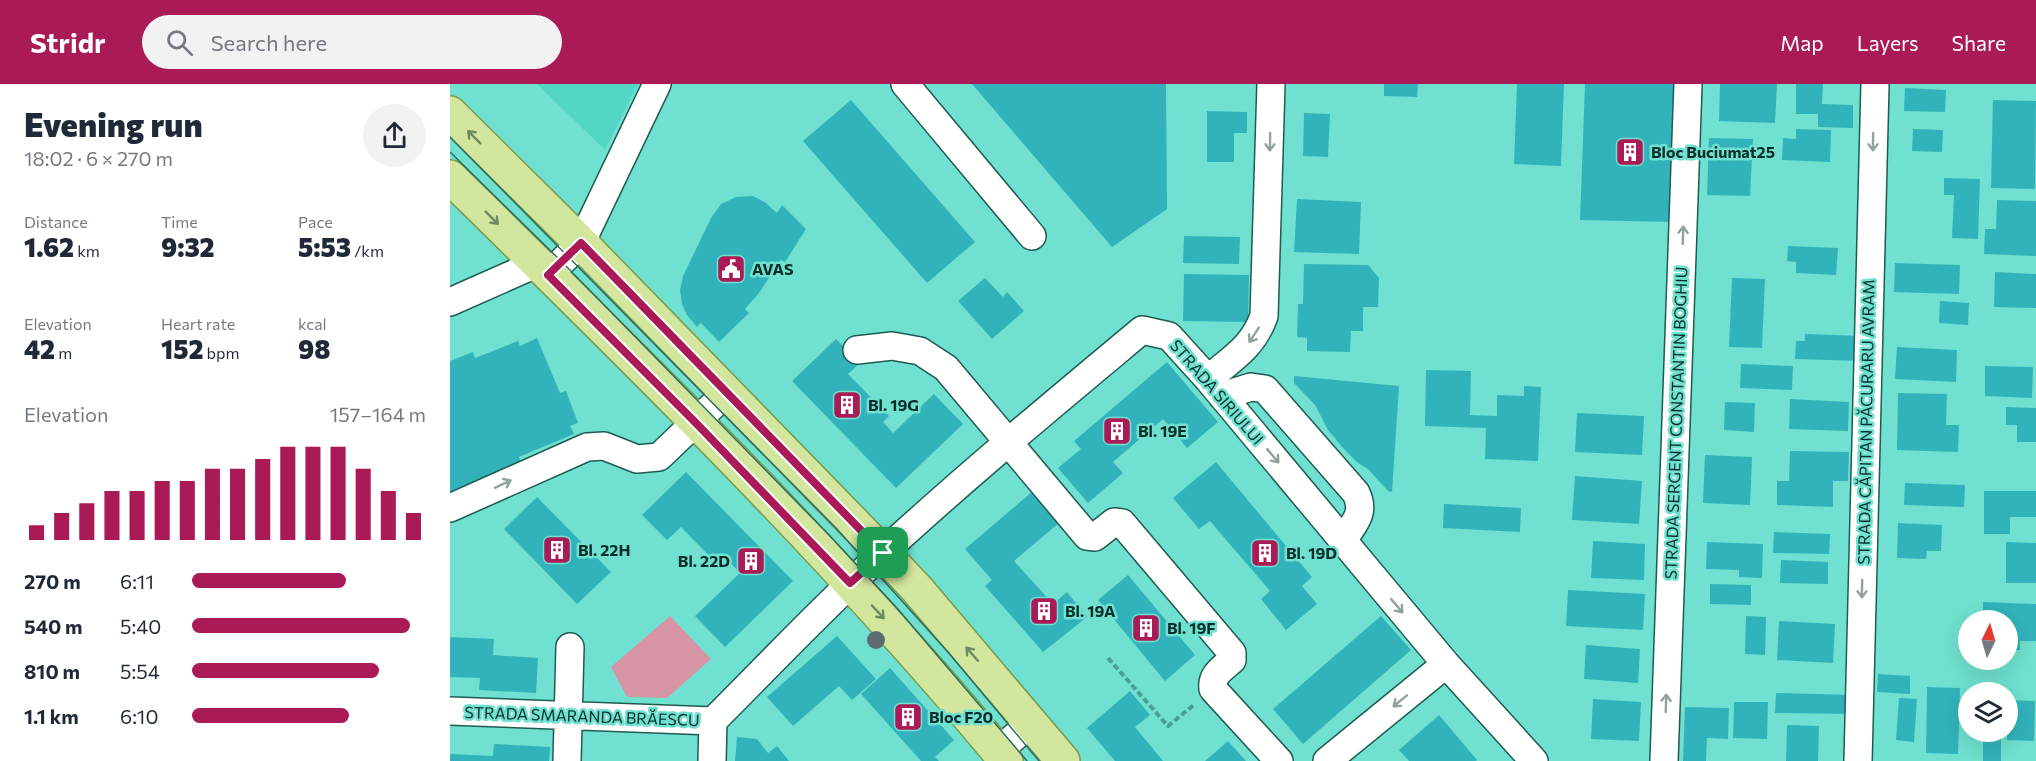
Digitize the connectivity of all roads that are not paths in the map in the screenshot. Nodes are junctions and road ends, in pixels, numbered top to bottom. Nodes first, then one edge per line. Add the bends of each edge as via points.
1 (657, 84) edge
2 (905, 84) edge
3 (1271, 84) edge
4 (1688, 84) edge
5 (1875, 84) edge
6 (450, 113) edge
7 (450, 177) edge
8 (1032, 236) dead end
9 (581, 243) junction
10 (543, 269) junction
11 (450, 302) edge
12 (857, 350) dead end
13 (1215, 388) junction
14 (726, 393) junction
15 (695, 422) junction
16 (1007, 443) junction
17 (450, 508) edge
18 (1343, 541) junction
19 (883, 553) junction
20 (850, 583) junction
21 (570, 647) dead end
22 (1446, 664) junction
23 (450, 711) edge
24 (569, 715) junction
25 (713, 720) junction
26 (1031, 723) junction
27 (1002, 756) edge
28 (567, 761) edge
29 (712, 761) edge
30 (1063, 761) edge
31 (1279, 761) edge
32 (1327, 761) edge
33 (1534, 761) edge
34 (1664, 761) edge
35 (1858, 761) edge

1 - 9 street
2 - 8 street
3 -> 13 street via 1264,316 1258,333
34 -> 4 street, STRADA SERGENT CONSTANTIN BOGHIU
5 -> 35 street, STRADA CĂPITAN PĂCURARU AVRAM
9 -> 6 main road
7 -> 10 main road
9 - 10 street
9 - 14 main road
10 - 11 street
10 - 15 main road
12 - 16 street via 892,346 920,351 946,368
13 - 16 street, STRADA SIRIULUI via 1169,336 1142,330
13 -> 18 street, STRADA SIRIULUI
13 - 18 street via 1265,389 1356,492 1361,511
14 - 15 street
14 - 19 main road
17 -> 15 street via 587,447 604,446 637,459 659,457
15 - 20 main road
16 - 19 street, STRADA SIRIULUI
16 - 31 street via 1087,536 1095,537 1114,522 1122,523 1232,653 1232,660 1214,676 1213,689
18 -> 22 street, STRADA SIRIULUI
19 - 20 street, STRADA SIRIULUI
26 -> 19 main road
20 - 25 street, STRADA SMARANDA BRĂESCU
20 -> 27 main road
21 - 24 street
22 -> 32 street
22 - 33 street, STRADA SIRIULUI
23 - 24 street, STRADA SMARANDA BRĂESCU
24 - 25 street, STRADA SMARANDA BRĂESCU
24 - 28 street
25 - 29 street, STRADA SMARANDA BRĂESCU
26 - 27 street
26 - 30 main road

